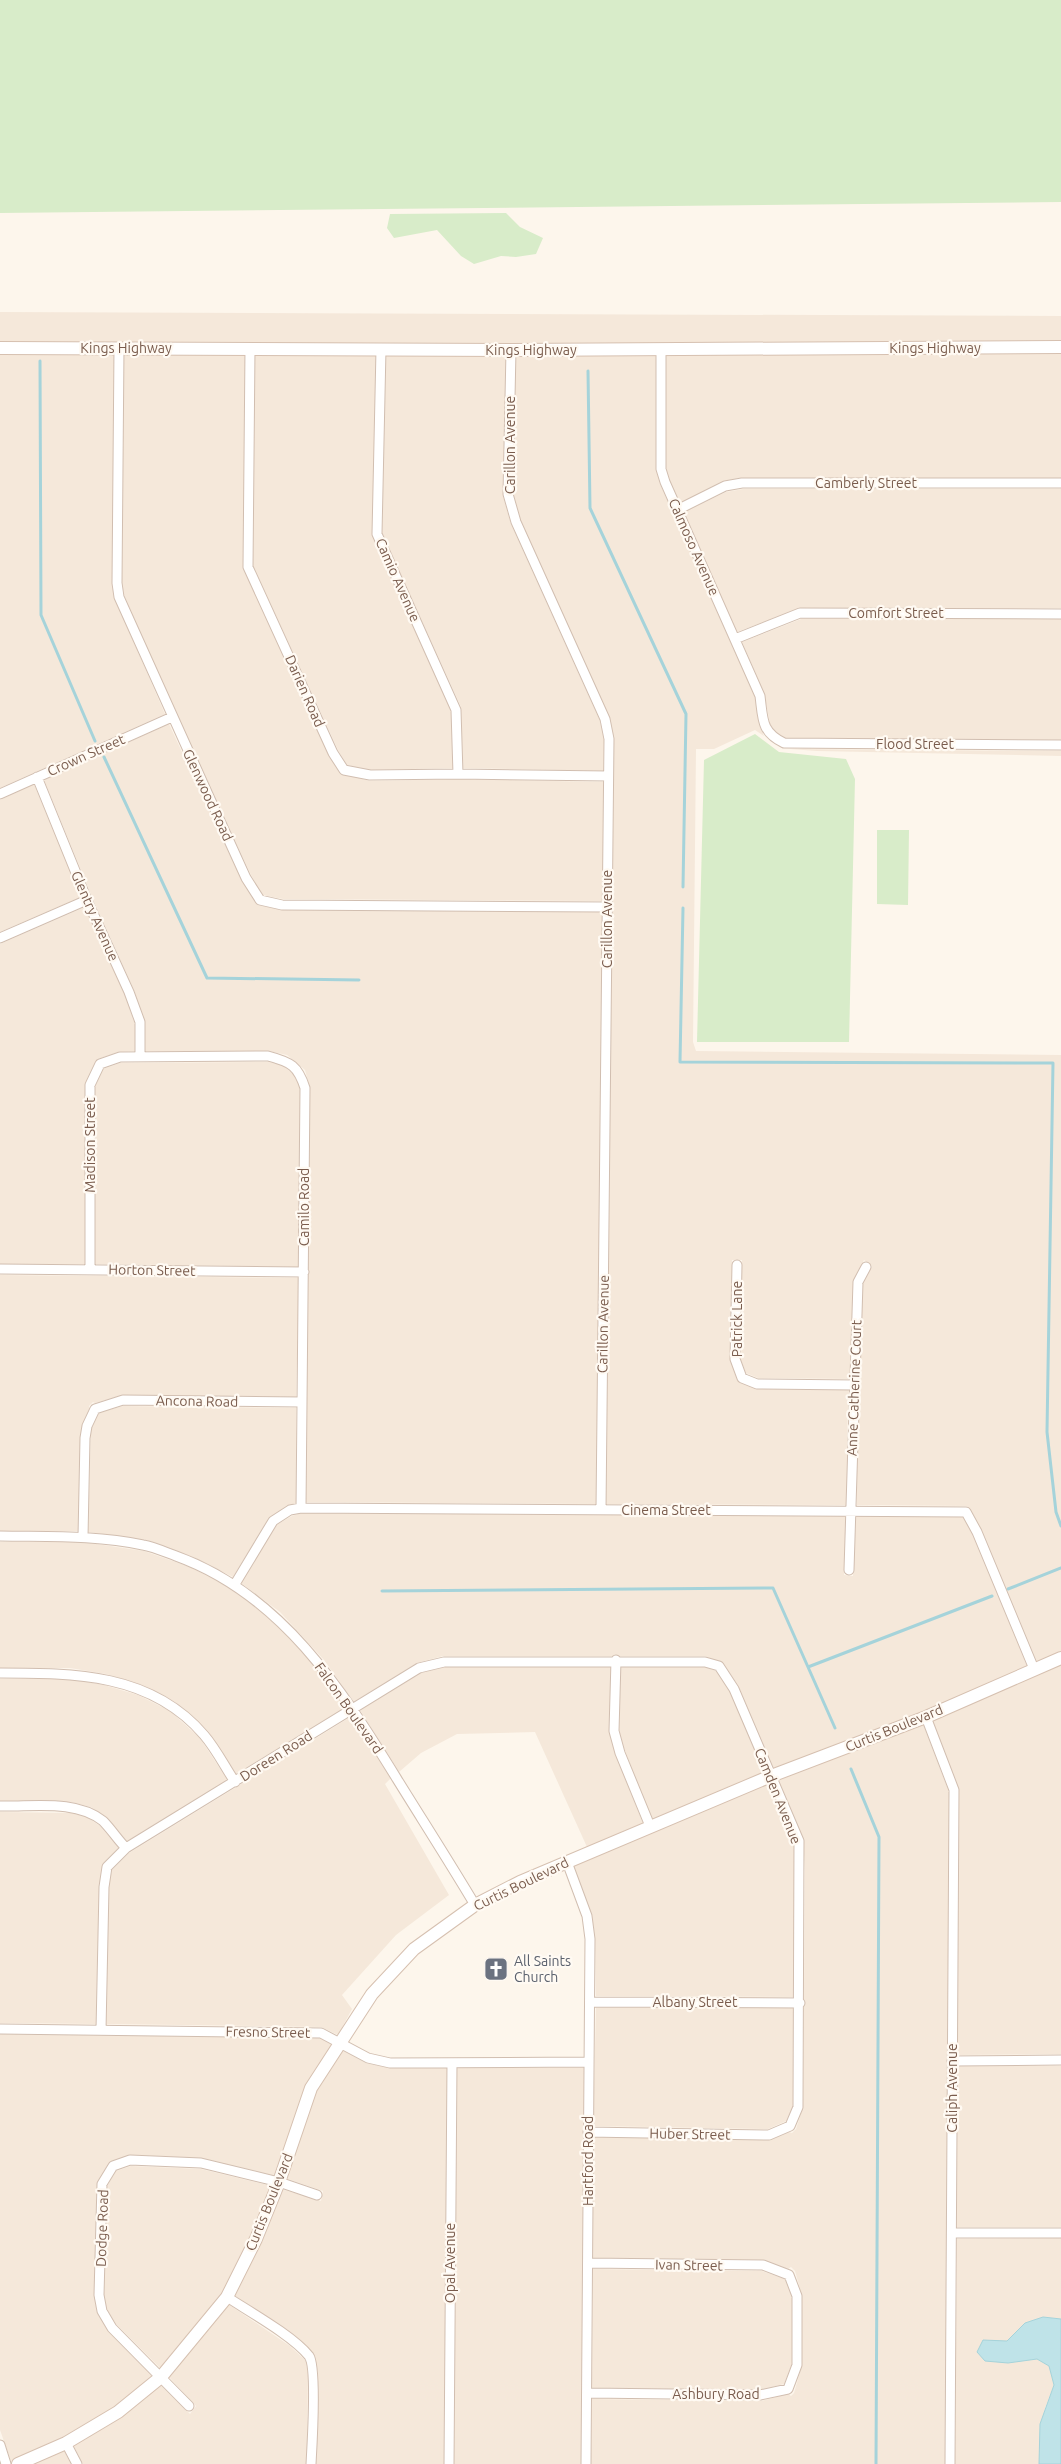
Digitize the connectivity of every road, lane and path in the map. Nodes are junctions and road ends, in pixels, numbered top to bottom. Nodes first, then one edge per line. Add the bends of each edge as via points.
1 (0, 348) edge
2 (119, 348) junction
3 (1061, 348) edge
4 (250, 349) junction
5 (381, 349) junction
6 (662, 349) junction
7 (511, 350) junction
8 (1061, 483) edge
9 (677, 510) junction
10 (1061, 614) edge
11 (735, 639) junction
12 (172, 717) junction
13 (770, 737) joint
14 (1061, 746) edge
15 (458, 774) junction
16 (608, 776) junction
17 (37, 777) junction
18 (0, 794) edge
19 (87, 900) junction
20 (608, 907) junction
21 (0, 938) edge
22 (140, 1057) junction
23 (737, 1265) dead end
24 (866, 1267) dead end
25 (0, 1269) edge
26 (90, 1269) junction
27 (304, 1272) junction
28 (854, 1384) junction
29 (301, 1402) junction
30 (301, 1508) junction
31 (601, 1510) junction
32 (852, 1510) junction
33 (0, 1536) edge
34 (83, 1537) junction
35 (849, 1570) dead end
36 (235, 1584) junction
37 (1061, 1658) edge
38 (616, 1660) junction
39 (1034, 1669) junction
40 (0, 1673) edge
41 (353, 1708) junction
42 (926, 1717) junction
43 (771, 1776) junction
44 (235, 1782) junction
45 (0, 1806) edge
46 (650, 1826) junction
47 (126, 1848) junction
48 (567, 1862) junction
49 (476, 1905) junction
50 (591, 2002) junction
51 (800, 2003) junction
52 (0, 2029) edge
53 (101, 2030) junction
54 (340, 2042) junction
55 (1061, 2060) edge
56 (952, 2061) junction
57 (589, 2062) junction
58 (452, 2063) junction
59 (790, 2126) joint
60 (588, 2132) junction
61 (279, 2182) junction
62 (317, 2195) dead end
63 (952, 2233) junction
64 (1061, 2233) edge
65 (588, 2263) junction
66 (789, 2275) joint
67 (228, 2297) junction
68 (161, 2377) junction
69 (587, 2393) junction
70 (190, 2406) dead end
71 (66, 2443) junction
72 (0, 2445) edge
73 (6, 2464) edge
74 (18, 2464) edge
75 (77, 2464) edge
76 (312, 2464) edge
77 (449, 2464) edge
78 (586, 2464) edge
79 (950, 2464) edge

1 - 2 street, Kings Highway
2 - 4 street, Kings Highway
2 - 12 street, Glenwood Road via 117,583 119,596
3 - 6 street, Kings Highway
4 - 5 street, Kings Highway
4 - 15 street, Darien Road via 248,567 334,753 344,770 370,776
5 - 7 street, Kings Highway
5 - 15 street, Camio Avenue via 377,534 456,710
6 - 7 street, Kings Highway
6 - 9 street, Calmoso Avenue via 662,469
7 - 16 street, Carillon Avenue via 508,494 516,522 605,719 609,739
8 - 9 street, Camberly Street via 742,483 725,486
9 - 11 street, Calmoso Avenue
10 - 11 street, Comfort Street via 800,613
11 - 13 street, Calmoso Avenue via 760,696
12 - 17 street, Crown Street
12 - 20 street, Glenwood Road via 246,878 260,900 282,904
13 - 14 street, Flood Street via 784,743
15 - 16 street, Darien Road
16 - 20 street, Carillon Avenue
17 - 18 street, Crown Street
17 - 19 street, Glentry Avenue
19 - 21 street
19 - 22 street, Glentry Avenue via 140,1022
20 - 31 street, Carillon Avenue
22 - 26 street, Madison Street via 120,1057 100,1064 90,1085
22 - 27 street, Camilo Road via 268,1056 284,1060 300,1072 305,1088
23 - 28 street, Patrick Lane via 735,1359 742,1378 757,1384
24 - 28 street, Anne Catherine Court via 858,1282
25 - 26 street, Horton Street
26 - 27 street, Horton Street
27 - 29 street, Camilo Road
28 - 32 street, Anne Catherine Court
29 - 30 street, Camilo Road
29 - 34 street, Ancona Road via 122,1400 95,1409 87,1426
30 - 31 street, Cinema Street
30 - 36 street, Cinema Street via 290,1510 273,1521
31 - 32 street, Cinema Street
32 - 35 street, Anne Catherine Court
32 - 39 street, Cinema Street via 966,1512
33 - 34 street, Falcon Boulevard
34 - 36 street, Falcon Boulevard via 145,1545 192,1562
36 - 41 street, Falcon Boulevard via 276,1616 321,1665
37 - 39 street, Curtis Boulevard
38 - 41 street, Doreen Road via 444,1662 419,1668
38 - 43 street, Camden Avenue via 705,1662 719,1666 734,1689
38 - 46 street via 614,1731
39 - 42 street, Curtis Boulevard
40 - 44 street via 70,1673 140,1690 172,1707 204,1735
41 - 44 street, Doreen Road
41 - 49 street, Falcon Boulevard
42 - 43 street, Curtis Boulevard
42 - 56 street, Caliph Avenue via 954,1790
43 - 46 street, Curtis Boulevard
43 - 51 street, Camden Avenue via 799,1841
44 - 47 street, Doreen Road
45 - 47 street via 71,1807 89,1812 104,1822
46 - 48 street, Curtis Boulevard
47 - 53 street, Doreen Road via 107,1867 104,1887
48 - 49 street, Curtis Boulevard
48 - 50 street, Hartford Road via 587,1916
49 - 54 street, Curtis Boulevard via 414,1948 372,1994
50 - 51 street, Albany Street
50 - 57 street, Hartford Road
51 - 59 street, Camden Avenue via 798,2107
52 - 53 street, Fresno Street
53 - 54 street, Fresno Street via 321,2033
54 - 58 street, Fresno Street via 368,2058 390,2063
54 - 61 street, Curtis Boulevard via 311,2088
55 - 56 street
56 - 63 street, Caliph Avenue
57 - 58 street, Fresno Street
57 - 60 street, Hartford Road
58 - 77 street, Opal Avenue
59 - 60 street, Huber Street via 769,2135
60 - 65 street, Hartford Road
61 - 62 street, Dodge Road
61 - 67 street, Curtis Boulevard
61 - 68 street, Dodge Road via 201,2163 130,2160 113,2166 102,2184 99,2295 102,2311 112,2328
63 - 64 street
63 - 79 street, Caliph Avenue
65 - 66 street, Ivan Street via 763,2265
65 - 69 street, Hartford Road
66 - 69 street, Ashbury Road via 798,2296 797,2365 788,2388 760,2395
67 - 68 street, Curtis Boulevard
67 - 76 street via 293,2341 310,2358 313,2374
68 - 70 street, Dodge Road
68 - 71 street, Curtis Boulevard via 118,2412
69 - 78 street, Hartford Road
71 - 74 street, Curtis Boulevard
71 - 75 street
72 - 73 street

